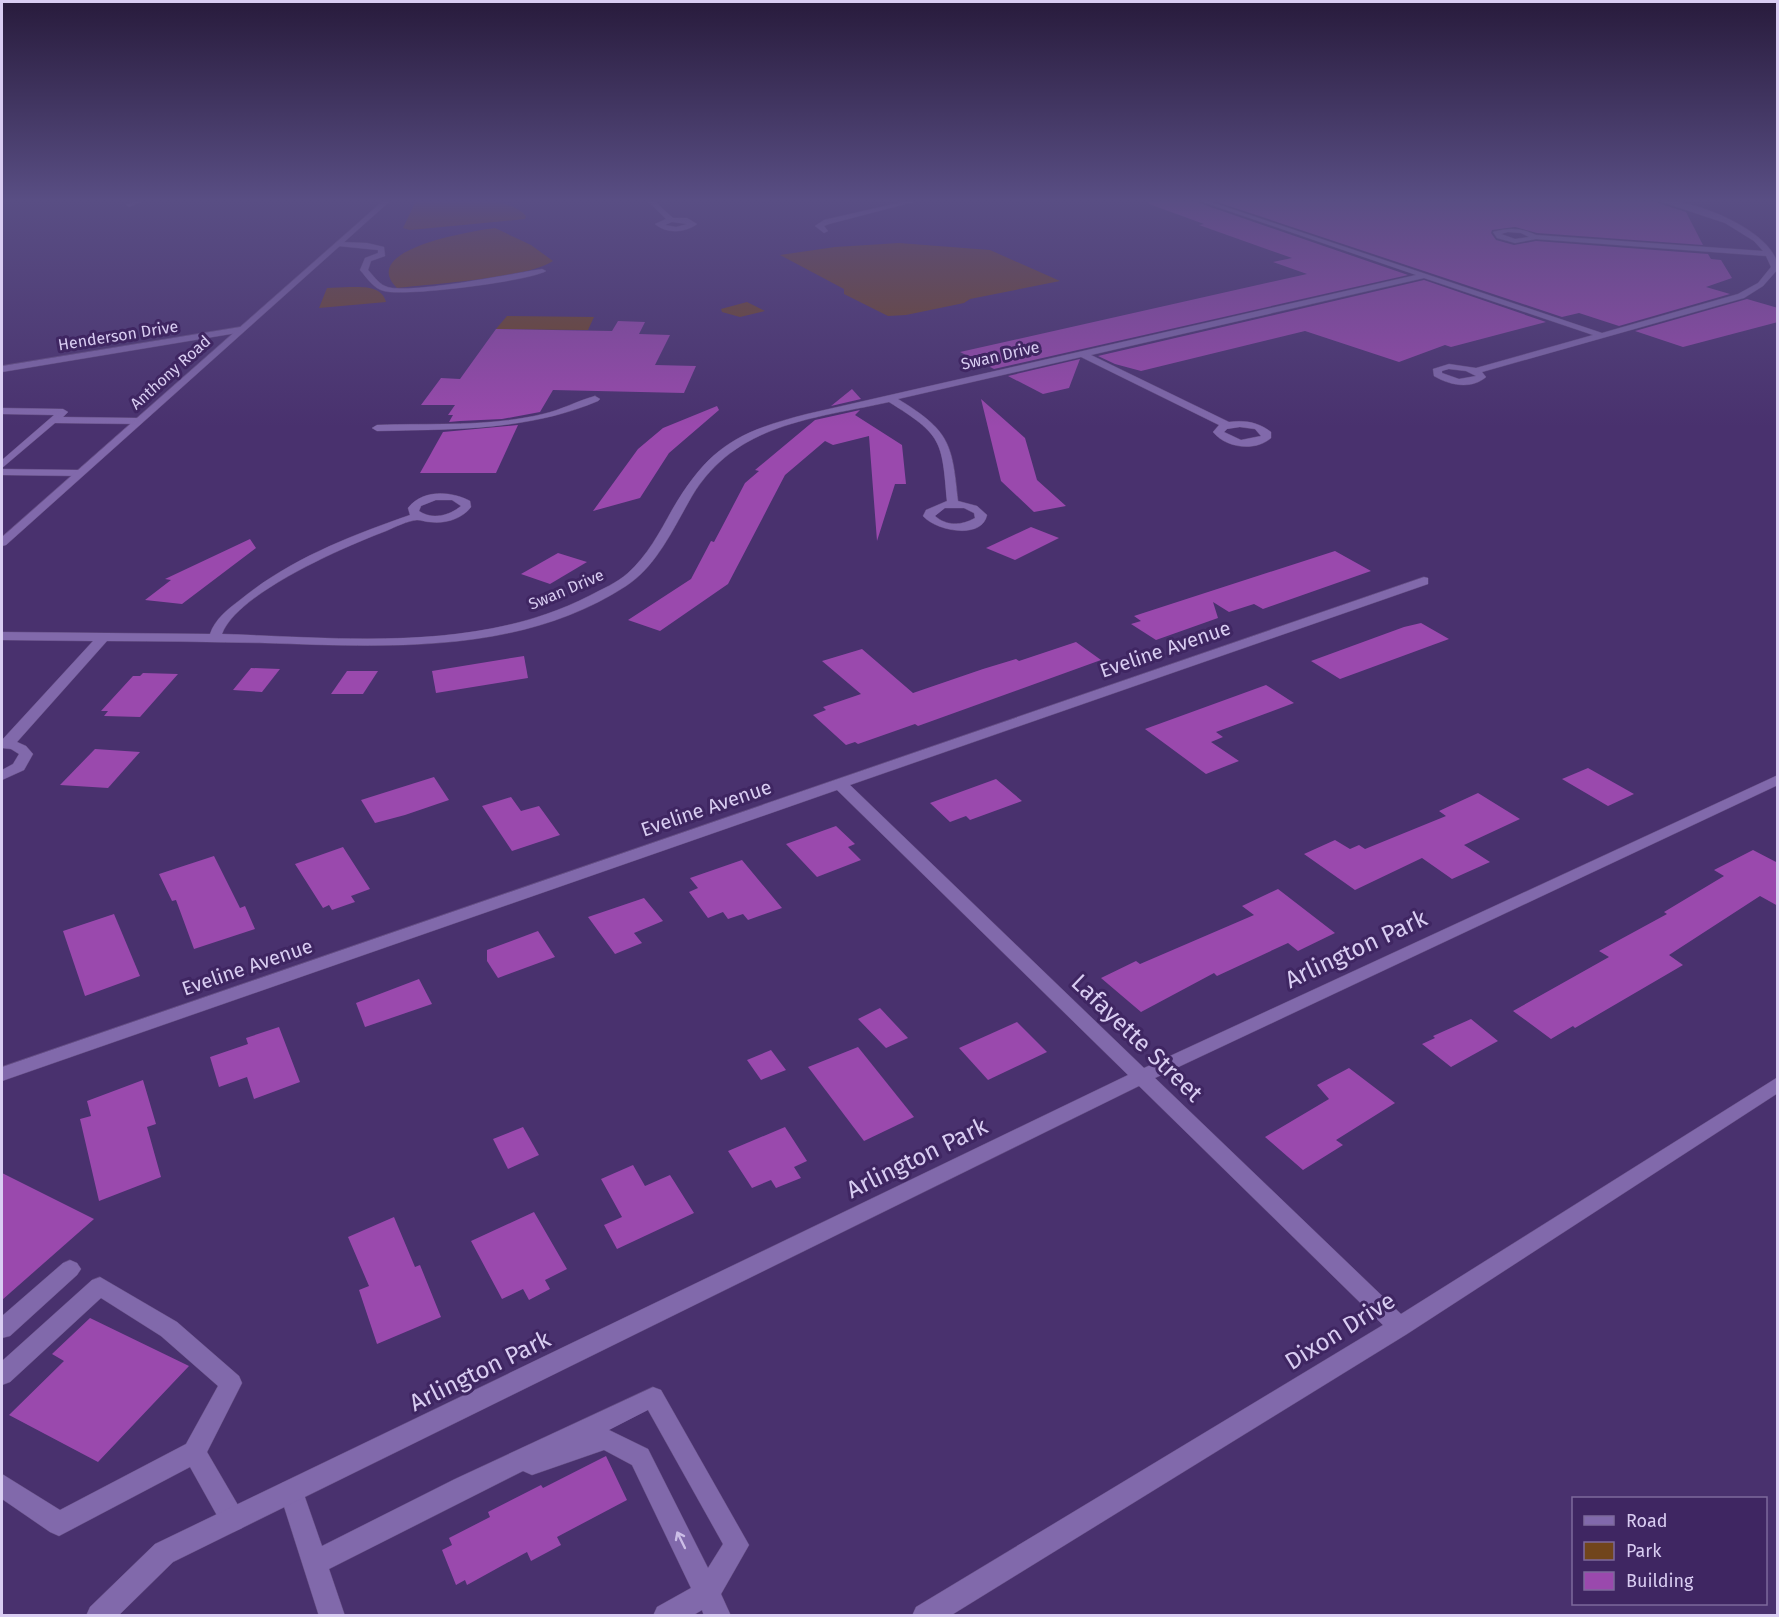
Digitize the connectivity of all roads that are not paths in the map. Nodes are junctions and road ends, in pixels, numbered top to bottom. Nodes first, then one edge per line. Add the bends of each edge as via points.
1 (302, 276) edge
2 (370, 276) edge
3 (507, 276) edge
4 (1421, 276) edge
5 (1424, 276) edge
6 (1770, 276) edge
7 (240, 330) junction
8 (1601, 335) junction
9 (1082, 354) junction
10 (2, 369) edge
11 (1476, 371) dead end
12 (595, 399) dead end
13 (891, 399) junction
14 (2, 411) edge
15 (53, 420) junction
16 (138, 421) junction
17 (1227, 425) dead end
18 (377, 428) dead end
19 (2, 465) edge
20 (2, 472) edge
21 (79, 473) junction
22 (953, 505) dead end
23 (417, 516) dead end
24 (7, 533) edge
25 (2, 543) edge
26 (1424, 581) dead end
27 (2, 636) edge
28 (215, 638) junction
29 (102, 639) junction
30 (4, 744) edge
31 (2, 776) edge
32 (1778, 779) edge
33 (840, 784) junction
34 (2, 1074) edge
35 (1140, 1077) junction
36 (1778, 1084) edge
37 (70, 1269) dead end
38 (1399, 1326) junction
39 (2, 1329) edge
40 (2, 1376) edge
41 (194, 1452) junction
42 (2, 1485) edge
43 (464, 1487) junction
44 (291, 1491) junction
45 (233, 1520) junction
46 (314, 1563) junction
47 (712, 1604) edge
48 (99, 1616) edge
49 (332, 1616) edge
50 (666, 1616) edge
51 (925, 1616) edge

1 - 7 street, Anthony Road
2 - 3 street via 383,289 393,291
4 - 9 street, Swan Drive
5 - 8 street
6 - 8 street via 1754,290 1722,302
7 - 10 street, Henderson Drive
7 - 16 street, Anthony Road
8 - 11 street
9 - 13 street, Swan Drive
9 - 17 street
12 - 18 street via 575,409 500,423
13 - 22 street via 927,421 946,444
13 - 28 street, Swan Drive via 783,423 734,444 703,471 646,562 622,584 551,618 481,636 421,642
14 - 15 street via 63,412
15 - 16 street
15 - 19 street
16 - 21 street, Anthony Road
20 - 21 street
21 - 24 street, Anthony Road
23 - 28 street via 309,558 255,592 221,623
24 - 25 street, Anthony Road
26 - 33 street, Eveline Avenue
27 - 29 street, Swan Drive
28 - 29 street, Swan Drive
29 - 30 street
30 - 31 street via 23,749 26,754 19,766
32 - 35 street, Arlington Park
33 - 34 street, Eveline Avenue
33 - 35 street, Lafayette Street
35 - 38 street, Lafayette Street
35 - 44 street, Arlington Park
36 - 38 street, Dixon Drive
37 - 39 street
38 - 51 street, Dixon Drive
40 - 41 street via 100,1286 169,1329 231,1383
41 - 42 street via 59,1524
41 - 45 street
43 - 46 street
47 -> 43 street via 640,1457 605,1439
43 - 47 street via 653,1397 737,1545
44 - 45 street, Arlington Park
44 - 46 street
45 - 48 street, Arlington Park via 164,1553
46 - 49 street
47 - 50 street

